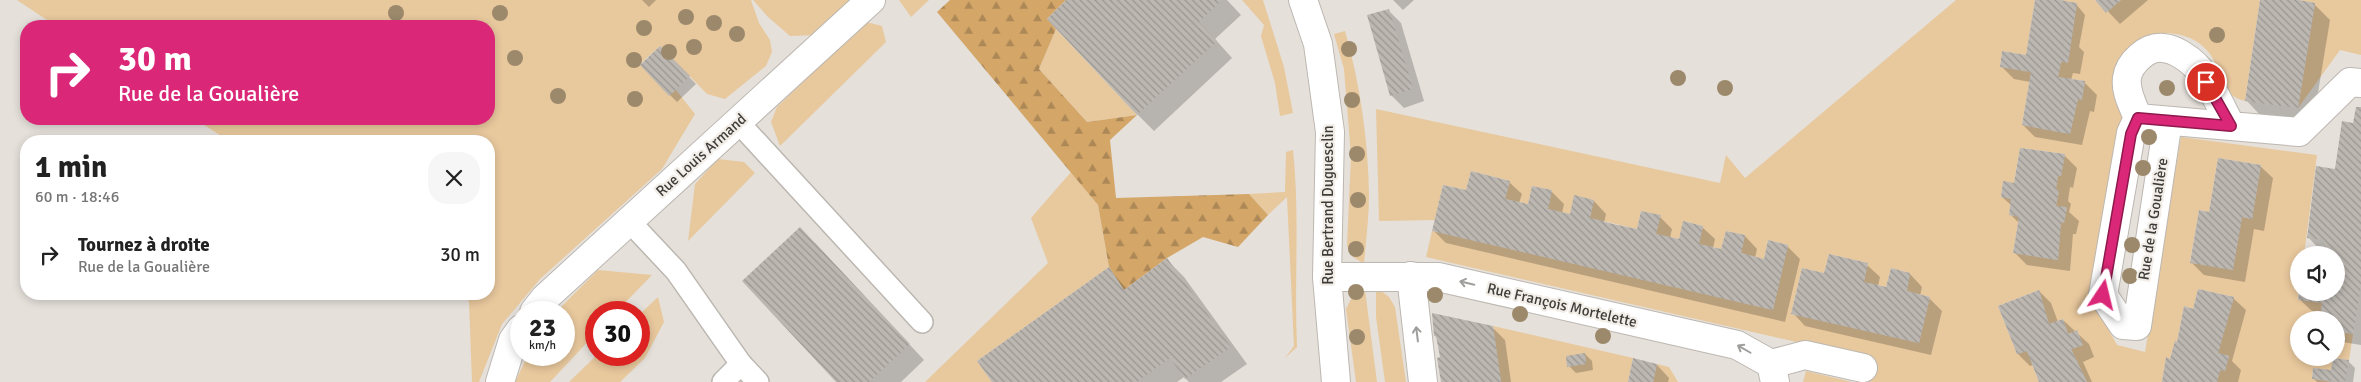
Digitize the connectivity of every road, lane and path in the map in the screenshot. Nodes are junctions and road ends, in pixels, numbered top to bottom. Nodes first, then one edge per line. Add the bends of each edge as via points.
1 (871, 0) edge
2 (1303, 0) edge
3 (2361, 83) edge
4 (2138, 118) junction
5 (2168, 121) junction
6 (738, 122) junction
7 (2231, 126) junction
8 (629, 222) junction
9 (1411, 276) junction
10 (1328, 277) junction
11 (543, 301) edge
12 (922, 322) dead end
13 (510, 350) edge
14 (741, 364) junction
15 (1863, 368) dead end
16 (1773, 373) edge
17 (500, 382) edge
18 (723, 382) edge
19 (758, 382) edge
20 (1336, 382) edge
21 (1423, 382) edge

1 - 6 street, Rue Louis Armand
2 - 10 street, Rue Bertrand Duguesclin via 1318,44 1330,132
3 - 7 street via 2350,82 2300,132
4 - 5 street
4 - 5 street, Rue de la Goualière via 2131,134 2103,295 2123,325 2136,326
4 - 7 street via 2127,91 2127,76 2135,60 2162,47 2179,52 2198,67
5 - 7 street
6 - 8 street, Rue Louis Armand
6 - 12 lane
8 - 11 street, Rue Louis Armand
8 - 14 lane via 676,271
9 - 10 street, Rue François Mortelette
16 -> 9 street, Rue François Mortelette via 1737,345 1438,277
21 -> 9 street
10 - 20 street, Rue Bertrand Duguesclin
13 - 17 street
14 - 18 lane
14 - 19 lane
15 - 16 street via 1806,354

